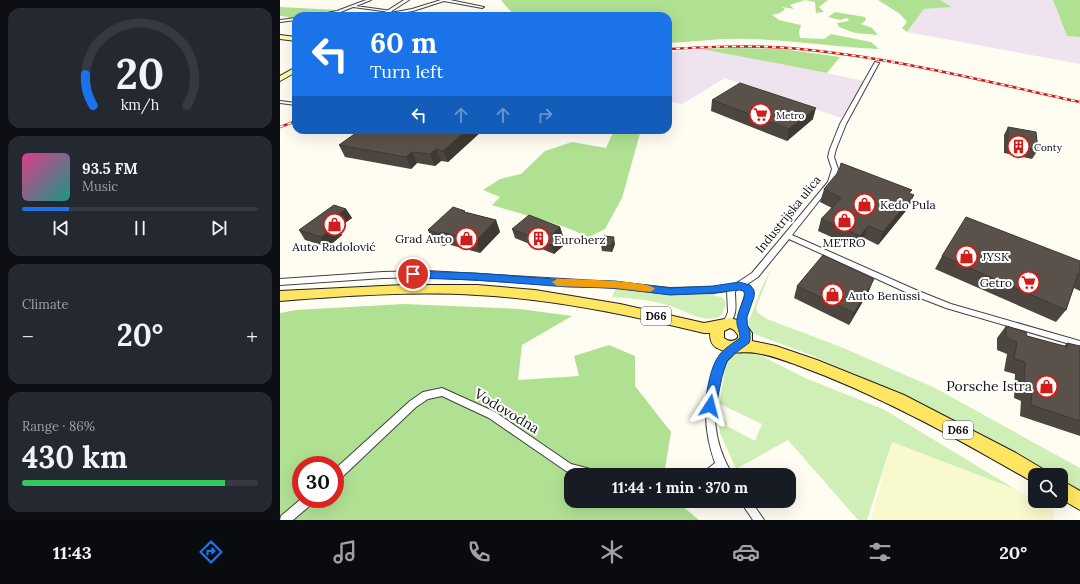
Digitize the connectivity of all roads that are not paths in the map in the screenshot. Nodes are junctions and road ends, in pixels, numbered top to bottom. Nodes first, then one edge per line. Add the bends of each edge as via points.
1 (369, 0) edge
2 (407, 0) edge
3 (444, 0) edge
4 (352, 7) junction
5 (482, 7) dead end
6 (390, 11) joint
7 (338, 12) edge
8 (403, 12) edge
9 (292, 20) edge
10 (280, 21) edge
11 (280, 37) edge
12 (292, 38) edge
13 (878, 63) dead end
14 (292, 72) edge
15 (280, 79) edge
16 (280, 102) edge
17 (292, 104) edge
18 (788, 236) junction
19 (755, 275) junction
20 (280, 282) edge
21 (737, 286) junction
22 (713, 290) junction
23 (750, 293) junction
24 (731, 295) junction
25 (280, 296) edge
26 (744, 331) junction
27 (720, 333) junction
28 (1080, 344) edge
29 (737, 347) junction
30 (784, 354) junction
31 (723, 358) junction
32 (720, 465) junction
33 (344, 468) edge
34 (569, 468) edge
35 (717, 468) edge
36 (722, 468) edge
37 (1028, 470) edge
38 (1068, 493) edge
39 (1080, 501) edge
40 (299, 508) edge
41 (750, 508) edge
42 (285, 520) edge
43 (759, 520) edge

1 - 4 street
2 - 6 street
3 - 5 street
3 - 8 street
4 - 6 street
4 - 7 street
9 - 10 street
11 - 12 main road
13 - 18 street, Industrijska ulica via 845,121 832,153 835,169 831,182
14 - 15 main road
16 - 17 street
18 - 19 street, Industrijska ulica
18 - 28 street via 949,306
19 - 21 street, Industrijska ulica
19 - 23 street, Industrijska ulica
20 - 22 street, Industrijska ulica via 383,274 428,274 615,285 670,291
21 - 22 street, Industrijska ulica
21 - 23 street via 747,288
21 - 24 street via 731,291
22 - 24 street, Industrijska ulica via 721,290
23 - 26 street, Industrijska ulica via 742,317
24 - 27 street via 734,308
25 - 27 main road, D66 via 419,289 478,290 608,306
26 - 27 main road, D66 via 735,324
26 - 29 main road via 745,340
26 - 30 main road, D66 via 750,337
27 - 29 main road, D66 via 726,347
27 - 31 street
29 - 30 main road, D66 via 751,346
29 - 31 street
30 - 37 main road, D66 via 876,391 968,435
31 - 32 street via 710,406 711,435
32 - 35 street
32 - 36 street
33 - 34 street, Vodovodna via 413,404 426,395 442,392 492,415
38 - 39 main road
40 - 42 street
41 - 43 street

